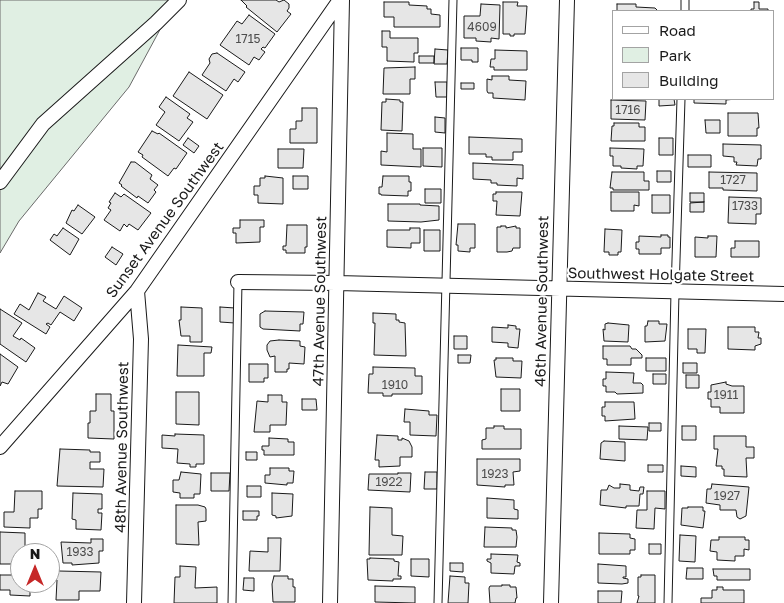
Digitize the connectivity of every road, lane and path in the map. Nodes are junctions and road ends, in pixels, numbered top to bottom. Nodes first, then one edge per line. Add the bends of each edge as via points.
1 (179, 0) edge
2 (341, 0) edge
3 (453, 0) edge
4 (567, 0) edge
5 (682, 100) edge
6 (0, 182) edge
7 (238, 282) joint
8 (337, 283) junction
9 (446, 286) junction
10 (559, 289) junction
11 (137, 291) junction
12 (674, 292) junction
13 (784, 294) edge
14 (0, 446) edge
15 (134, 603) edge
16 (232, 603) edge
17 (330, 603) edge
18 (438, 603) edge
19 (551, 603) edge
20 (668, 603) edge

1 - 6 street via 43,124
2 - 8 street, 47th Avenue Southwest
2 - 11 street, Sunset Avenue Southwest
3 - 9 lane
4 - 10 street, 46th Avenue Southwest
5 - 12 lane
7 - 8 street, Southwest Holgate Street
7 - 16 lane
8 - 9 street, Southwest Holgate Street
8 - 17 street, 47th Avenue Southwest
9 - 10 street, Southwest Holgate Street
9 - 18 lane
10 - 12 street, Southwest Holgate Street
10 - 19 street, 46th Avenue Southwest
11 - 14 street, Sunset Avenue Southwest
11 - 15 street, 48th Avenue Southwest via 140,339
12 - 13 street, Southwest Holgate Street
12 - 20 lane

